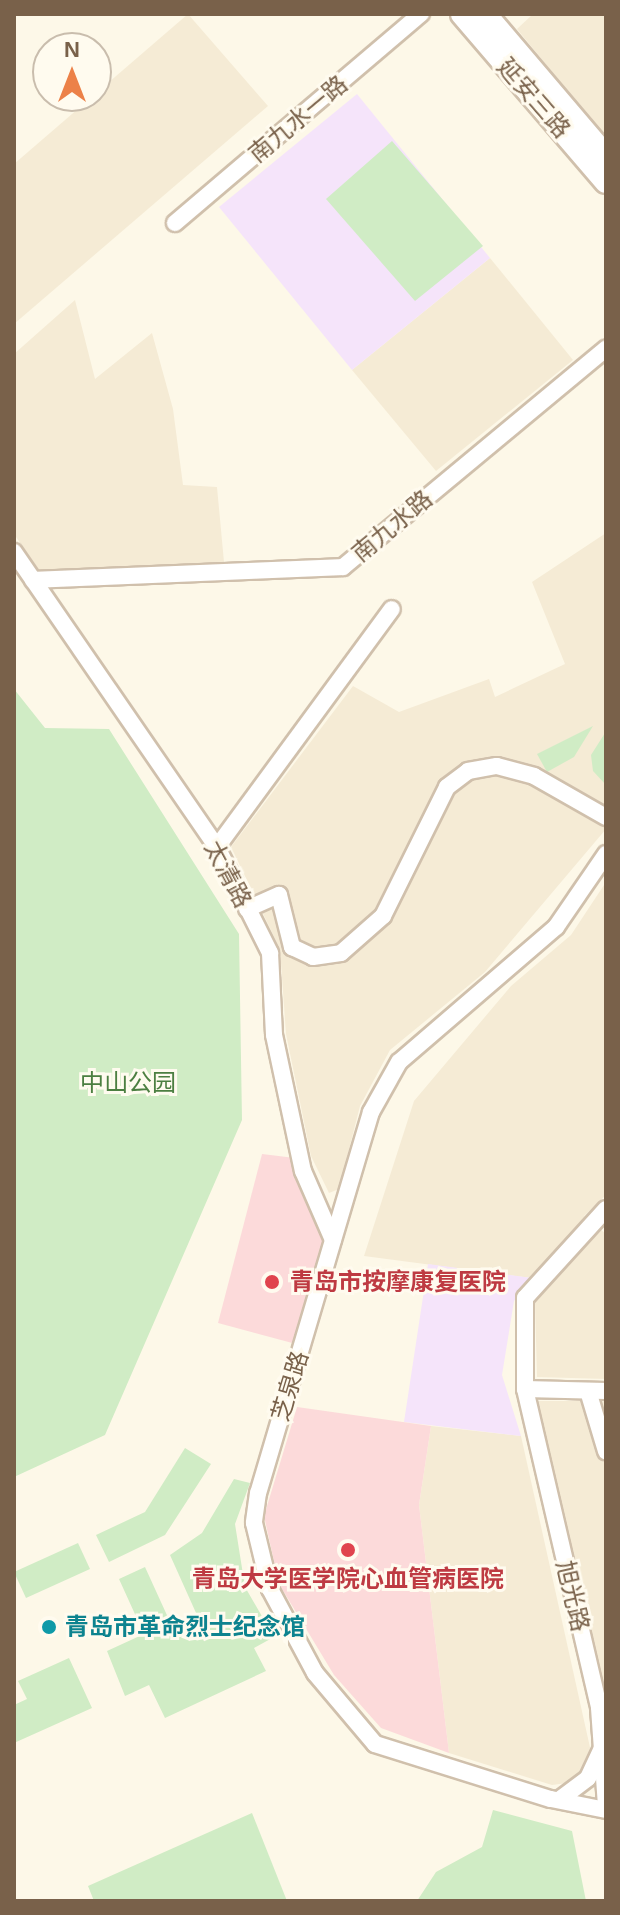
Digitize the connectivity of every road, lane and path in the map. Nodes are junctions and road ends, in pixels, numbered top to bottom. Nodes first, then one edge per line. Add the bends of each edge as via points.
1 (421, 14) edge
2 (462, 14) edge
3 (485, 14) edge
4 (606, 156) edge
5 (606, 182) edge
6 (175, 223) dead end
7 (606, 349) edge
8 (14, 552) edge
9 (33, 580) junction
10 (392, 609) dead end
11 (606, 817) edge
12 (217, 847) junction
13 (606, 854) edge
14 (247, 909) junction
15 (606, 1209) edge
16 (333, 1240) junction
17 (525, 1389) junction
18 (588, 1391) junction
19 (606, 1391) edge
20 (606, 1451) edge
21 (602, 1705) edge
22 (603, 1744) junction
23 (559, 1800) junction
24 (606, 1808) edge

1 - 6 street, 南九水一路
2 - 5 main road, 延安三路
3 - 4 main road, 延安三路
7 - 9 street, 南九水路 via 343,567
8 - 9 street, 太清路
9 - 12 street, 太清路
10 - 12 street
11 - 14 street via 534,776 497,766 468,771 447,787 383,916 341,953 313,957 292,947 279,895
12 - 14 street, 太清路
13 - 16 street, 芝泉路 via 556,927 399,1062 371,1112
14 - 16 street, 太清路 via 270,953 274,1035 303,1171
15 - 17 street, 旭光路 via 525,1298
16 - 23 street, 芝泉路 via 255,1507 270,1589 315,1673 375,1744
17 - 18 street
17 - 21 street, 旭光路
18 - 19 street
18 - 20 street
21 - 22 street, 旭光路
22 - 23 street via 588,1778
22 - 24 street, 旭光路
23 - 24 street, 芝泉路

